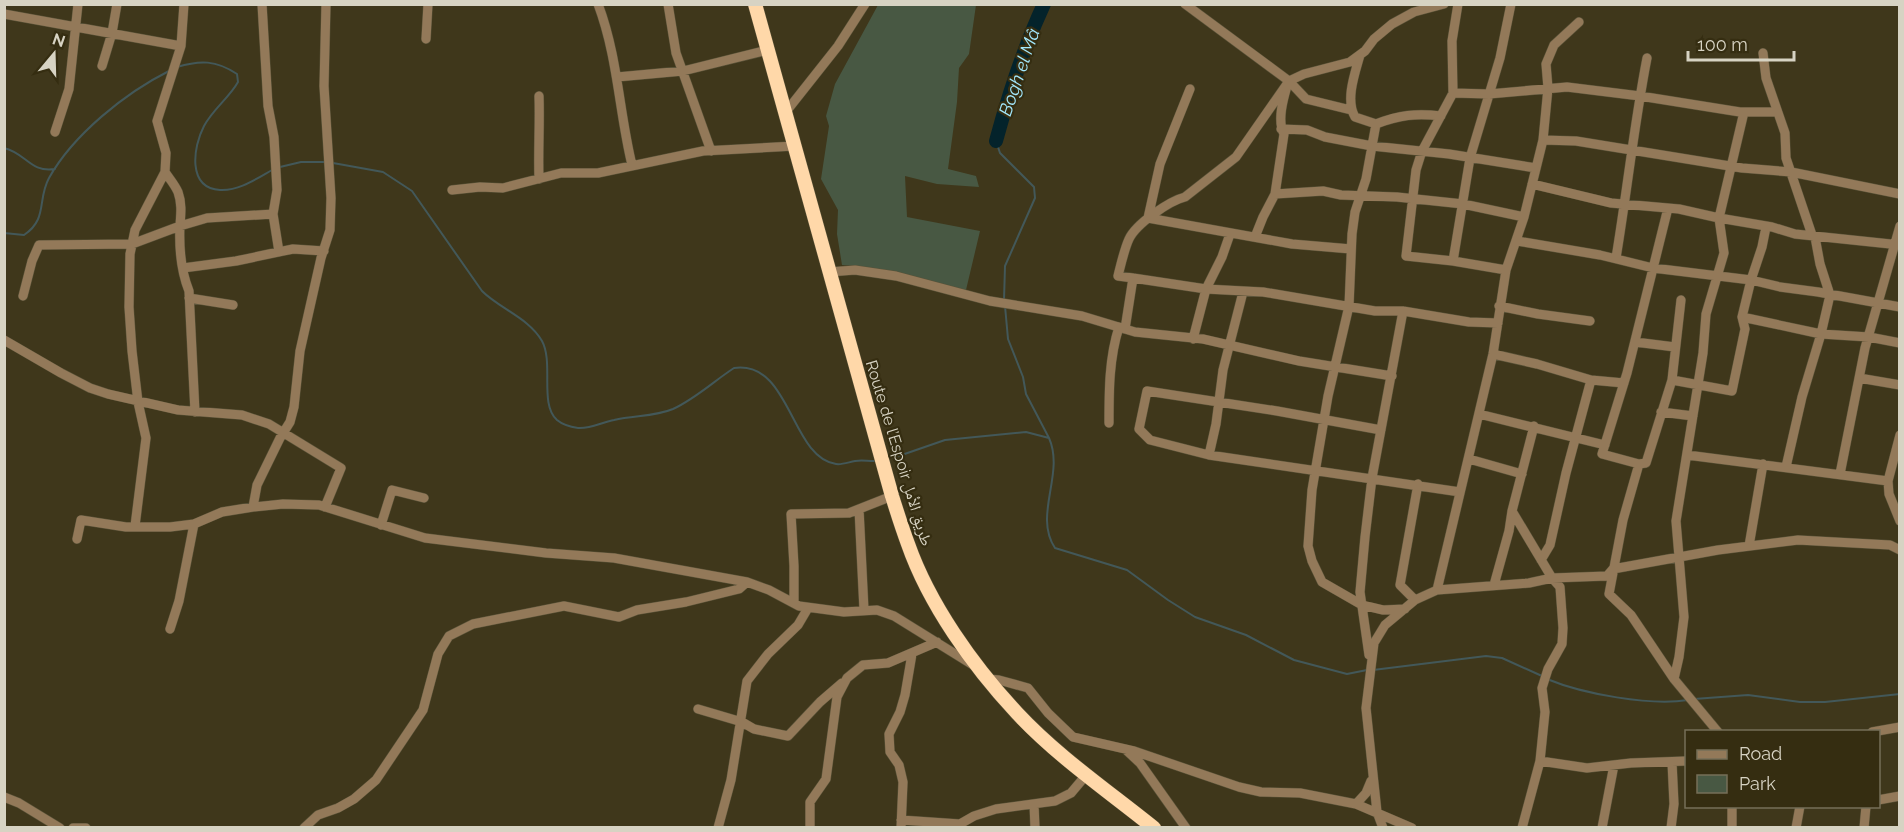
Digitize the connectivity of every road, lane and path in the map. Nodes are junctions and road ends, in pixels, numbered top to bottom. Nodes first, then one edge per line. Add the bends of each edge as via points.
1 (78, 4) edge
2 (117, 4) edge
3 (184, 4) edge
4 (262, 4) edge
5 (326, 4) edge
6 (428, 4) edge
7 (598, 4) edge
8 (668, 4) edge
9 (755, 4) edge
10 (1185, 4) edge
11 (1444, 4) edge
12 (1458, 4) edge
13 (1510, 4) edge
14 (862, 6) edge
15 (4, 14) edge
16 (1579, 22) dead end
17 (75, 27) junction
18 (112, 33) junction
19 (426, 39) dead end
20 (181, 46) junction
21 (768, 50) junction
22 (1763, 53) dead end
23 (1360, 55) junction
24 (1647, 58) dead end
25 (102, 66) dead end
26 (684, 71) junction
27 (617, 77) junction
28 (1289, 81) junction
29 (1548, 88) junction
30 (1190, 89) dead end
31 (1453, 93) junction
32 (1490, 94) junction
33 (538, 96) dead end
34 (1640, 96) junction
35 (1351, 110) junction
36 (1744, 112) junction
37 (1776, 112) junction
38 (785, 113) junction
39 (1441, 116) junction
40 (1376, 124) junction
41 (1281, 129) junction
42 (55, 132) dead end
43 (1543, 140) junction
44 (795, 146) junction
45 (1372, 146) junction
46 (1633, 149) junction
47 (711, 151) junction
48 (1422, 151) junction
49 (1470, 158) junction
50 (632, 165) junction
51 (1731, 166) junction
52 (1536, 168) junction
53 (165, 172) junction
54 (1791, 172) junction
55 (539, 179) junction
56 (1532, 184) junction
57 (452, 190) dead end
58 (1275, 194) junction
59 (1361, 194) junction
60 (1899, 194) edge
61 (1413, 199) junction
62 (1463, 204) junction
63 (1623, 204) junction
64 (1668, 208) junction
65 (273, 214) junction
66 (1524, 217) junction
67 (1148, 218) junction
68 (1719, 219) junction
69 (180, 226) junction
70 (1899, 226) edge
71 (1766, 227) junction
72 (1230, 234) junction
73 (1256, 237) junction
74 (1815, 237) junction
75 (1517, 242) junction
76 (132, 244) junction
77 (1897, 245) edge
78 (1351, 249) junction
79 (324, 251) junction
80 (279, 252) junction
81 (1616, 258) junction
82 (1453, 261) junction
83 (183, 268) junction
84 (1653, 268) junction
85 (1506, 270) junction
86 (829, 272) junction
87 (1717, 276) junction
88 (1133, 278) junction
89 (1750, 280) junction
90 (1206, 289) junction
91 (1244, 292) junction
92 (1830, 295) junction
93 (23, 296) dead end
94 (189, 298) junction
95 (1681, 300) dead end
96 (233, 305) dead end
97 (1877, 305) junction
98 (1349, 306) junction
99 (1499, 306) junction
100 (1899, 307) edge
101 (1402, 311) junction
102 (1743, 317) junction
103 (1590, 321) dead end
104 (1498, 323) junction
105 (1122, 328) junction
106 (1821, 334) junction
107 (1869, 337) junction
108 (1193, 339) junction
109 (4, 340) edge
110 (1635, 342) junction
111 (1899, 343) edge
112 (1230, 346) junction
113 (1675, 347) junction
114 (1493, 354) junction
115 (1335, 366) junction
116 (1392, 375) junction
117 (1859, 378) junction
118 (1591, 380) junction
119 (1672, 380) junction
120 (1624, 383) junction
121 (1698, 385) junction
122 (1899, 385) edge
123 (138, 402) junction
124 (1218, 403) junction
125 (195, 412) junction
126 (1661, 412) junction
127 (1479, 414) junction
128 (1693, 416) junction
129 (1324, 419) junction
130 (1109, 423) dead end
131 (1534, 426) junction
132 (1381, 430) junction
133 (283, 433) junction
134 (1899, 435) edge
135 (1576, 439) junction
136 (1605, 445) junction
137 (1209, 455) junction
138 (1687, 455) junction
139 (1468, 459) junction
140 (1639, 464) junction
141 (1763, 465) junction
142 (1896, 465) edge
143 (1786, 467) junction
144 (1315, 471) junction
145 (1522, 474) junction
146 (1840, 474) junction
147 (1372, 478) junction
148 (1888, 481) junction
149 (1418, 484) junction
150 (1460, 492) junction
151 (892, 496) junction
152 (424, 498) dead end
153 (253, 507) junction
154 (326, 507) junction
155 (859, 508) junction
156 (1512, 511) junction
157 (1899, 521) edge
158 (194, 524) junction
159 (381, 525) junction
160 (135, 526) junction
161 (77, 539) dead end
162 (1749, 546) junction
163 (1899, 550) edge
164 (1679, 558) junction
165 (1541, 560) junction
166 (1613, 569) junction
167 (1552, 578) junction
168 (747, 582) junction
169 (1494, 585) junction
170 (1437, 590) junction
171 (1415, 600) junction
172 (794, 603) junction
173 (1362, 605) junction
174 (808, 608) junction
175 (864, 609) junction
176 (1405, 609) junction
177 (170, 629) dead end
178 (937, 642) junction
179 (912, 654) junction
180 (1371, 670) junction
181 (984, 675) junction
182 (847, 678) junction
183 (1674, 679) junction
184 (698, 709) dead end
185 (742, 722) junction
186 (1899, 727) edge
187 (1716, 730) edge
188 (1880, 731) edge
189 (1125, 749) junction
190 (1540, 761) junction
191 (1685, 761) edge
192 (1672, 762) junction
193 (1614, 765) junction
194 (1087, 774) junction
195 (1372, 779) junction
196 (1899, 796) edge
197 (4, 797) edge
198 (1880, 800) edge
199 (1034, 804) junction
200 (1356, 804) junction
201 (1732, 808) edge
202 (1800, 808) edge
203 (1866, 808) edge
204 (1377, 812) junction
205 (901, 824) edge
206 (1525, 827) edge
207 (60, 828) edge
208 (74, 828) edge
209 (86, 828) edge
210 (304, 828) edge
211 (718, 828) edge
212 (810, 828) edge
213 (1035, 828) edge
214 (1154, 828) edge
215 (1186, 828) edge
216 (1383, 828) edge
217 (1412, 828) edge
218 (1602, 828) edge
219 (1671, 828) edge
220 (1732, 828) edge
221 (1796, 828) edge
222 (1864, 828) edge

1 - 17 street
2 - 18 street
3 - 20 street
4 - 65 street via 268,106 274,137
5 - 79 street via 324,86 331,198 330,230
6 - 19 street
7 - 27 street via 609,33
8 - 26 street via 676,53
9 - 21 highway, Route de l’Espoir طريق الأمل
10 - 28 street
11 - 23 street via 1414,12 1392,24
12 - 31 street via 1452,41
13 - 32 street
14 - 38 street via 838,46
15 - 17 street
16 - 29 street via 1554,45 1546,64
17 - 18 street
17 - 42 street via 69,89
18 - 20 street
18 - 25 street
20 - 53 street via 157,121 166,153
21 - 26 street
21 - 38 highway, Route de l’Espoir طريق الأمل
22 - 37 street
23 - 28 street via 1350,62
23 - 35 street via 1353,78
24 - 34 street
26 - 27 street
26 - 47 street
27 - 50 street
28 - 35 street via 1306,99
28 - 41 street
28 - 67 street via 1236,158 1185,197 1175,199
29 - 32 street
29 - 34 street
29 - 43 street
30 - 67 street via 1160,164
31 - 32 street
31 - 39 street
32 - 49 street
33 - 55 street
34 - 36 street
34 - 46 street
35 - 40 street via 1355,117
36 - 37 street
36 - 51 street
37 - 54 street via 1785,133
38 - 44 highway, Route de l’Espoir طريق الأمل
39 - 40 street via 1395,116
39 - 48 street
40 - 45 street
41 - 45 street via 1307,130
41 - 58 street via 1284,134
43 - 46 street
43 - 52 street
44 - 47 street
44 - 86 highway, Route de l’Espoir طريق الأمل
45 - 48 street
45 - 59 street
46 - 51 street
46 - 63 street
47 - 50 street
48 - 49 street
48 - 61 street
49 - 52 street
49 - 62 street
50 - 55 street
51 - 54 street
51 - 68 street
52 - 56 street
53 - 69 street via 178,192
53 - 76 street via 135,230
54 - 60 street
54 - 74 street
55 - 57 street via 502,188
56 - 63 street
56 - 66 street
58 - 59 street
58 - 73 street
59 - 61 street
59 - 78 street
61 - 62 street
61 - 82 street via 1406,256
62 - 66 street
62 - 82 street
63 - 64 street
63 - 81 street
64 - 68 street
64 - 84 street
65 - 69 street via 207,218
65 - 80 street
66 - 75 street
67 - 72 street
67 - 88 street via 1130,237 1118,276
68 - 71 street
68 - 87 street via 1724,253
69 - 76 street
69 - 83 street
70 - 77 street
71 - 74 street
71 - 89 street
72 - 73 street
72 - 90 street
73 - 78 street
74 - 77 street
74 - 92 street
75 - 81 street
75 - 85 street
76 - 93 street via 39,245
76 - 123 street via 129,307
77 - 97 street
78 - 98 street
79 - 80 street
79 - 133 street via 300,351 294,407
80 - 83 street
81 - 84 street
82 - 85 street
83 - 94 street
84 - 87 street
84 - 110 street
85 - 99 street
86 - 105 street via 855,270 896,276
86 - 151 highway, Route de l’Espoir طريق الأمل
87 - 89 street
87 - 121 street via 1706,314
88 - 90 street
88 - 105 street
89 - 92 street
89 - 102 street
90 - 91 street
90 - 108 street
91 - 98 street
91 - 112 street
92 - 97 street
92 - 106 street
94 - 96 street
94 - 125 street
95 - 113 street
97 - 100 street
97 - 107 street
98 - 101 street
98 - 115 street
99 - 103 street
99 - 104 street
101 - 104 street
101 - 116 street
102 - 106 street
102 - 121 street via 1745,329 1731,391
104 - 114 street
105 - 108 street
105 - 130 street via 1114,343
106 - 107 street
106 - 143 street
107 - 111 street
107 - 117 street
108 - 112 street
109 - 123 street via 90,388
110 - 113 street
110 - 120 street
112 - 115 street
112 - 124 street
113 - 119 street
114 - 118 street
114 - 127 street
115 - 116 street
115 - 129 street
116 - 132 street
117 - 122 street
117 - 146 street
118 - 120 street
118 - 135 street
119 - 121 street
119 - 126 street
120 - 136 street
121 - 128 street
123 - 125 street
123 - 160 street via 146,438
124 - 129 street
124 - 137 street
124 - 137 street via 1147,391 1139,429 1150,440
125 - 133 street via 242,415
126 - 128 street
126 - 140 street via 1646,463
127 - 131 street
127 - 139 street
128 - 138 street
129 - 132 street
129 - 144 street
131 - 135 street
131 - 145 street
132 - 147 street
133 - 153 street via 257,485
133 - 154 street via 341,468
134 - 142 street
135 - 136 street
135 - 165 street via 1550,545
136 - 140 street via 1602,454
137 - 144 street
138 - 141 street
138 - 164 street via 1676,521
139 - 145 street
139 - 150 street
140 - 166 street
141 - 143 street
141 - 162 street
142 - 148 street
143 - 146 street
144 - 147 street
144 - 173 street via 1308,546 1312,561 1322,582
145 - 156 street
146 - 148 street
147 - 149 street
147 - 173 street via 1360,592
148 - 157 street
149 - 150 street
149 - 171 street via 1400,585
150 - 170 street
151 - 155 street
151 - 181 highway, Route de l’Espoir طريق الأمل via 920,572
152 - 159 street via 392,490
153 - 154 street
153 - 158 street via 222,512
154 - 159 street
155 - 172 street via 849,513 791,514
155 - 175 street
156 - 165 street
156 - 169 street
158 - 160 street
158 - 177 street
159 - 168 street via 455,543 614,558
160 - 161 street via 81,520
162 - 163 street via 1798,540 1890,545
162 - 164 street
164 - 166 street
164 - 183 street via 1684,617
165 - 167 street
166 - 167 street via 1607,576
166 - 183 street via 1609,594 1631,615
167 - 169 street
167 - 190 street via 1560,587 1562,644 1542,688 1545,712
168 - 172 street
168 - 210 street via 739,589 618,617 564,606 473,624 449,636 438,654 423,710 376,780 354,799 318,814
169 - 170 street
170 - 171 street
171 - 176 street
172 - 174 street
173 - 176 street via 1383,610
173 - 180 street
174 - 175 street via 844,612
174 - 185 street via 798,625 747,681
175 - 178 street via 894,616
176 - 180 street via 1384,626 1374,643
178 - 179 street
178 - 181 street
179 - 182 street via 888,663 863,665
179 - 205 street via 902,704 889,734 890,752 903,782
180 - 195 street via 1366,708
181 - 189 street via 1028,688 1073,737
181 - 194 highway, Route de l’Espoir طريق الأمل via 1045,740
182 - 185 street via 788,736 754,729
182 - 212 street via 837,697 826,779 810,802
183 - 187 street
184 - 185 street
185 - 211 street
186 - 188 street
189 - 200 street via 1261,792
189 - 215 street via 1140,763
190 - 193 street via 1575,768
190 - 206 street
191 - 192 street
192 - 193 street
192 - 219 street
193 - 218 street
194 - 199 street via 1071,793 1055,801
194 - 214 highway, Route de l’Espoir طريق الأمل
195 - 200 street
195 - 204 street
196 - 198 street
197 - 207 street
199 - 205 street via 996,809 960,824
199 - 213 street
200 - 204 street
201 - 220 street
202 - 221 street
203 - 222 street
204 - 216 street
204 - 217 street
208 - 209 street

